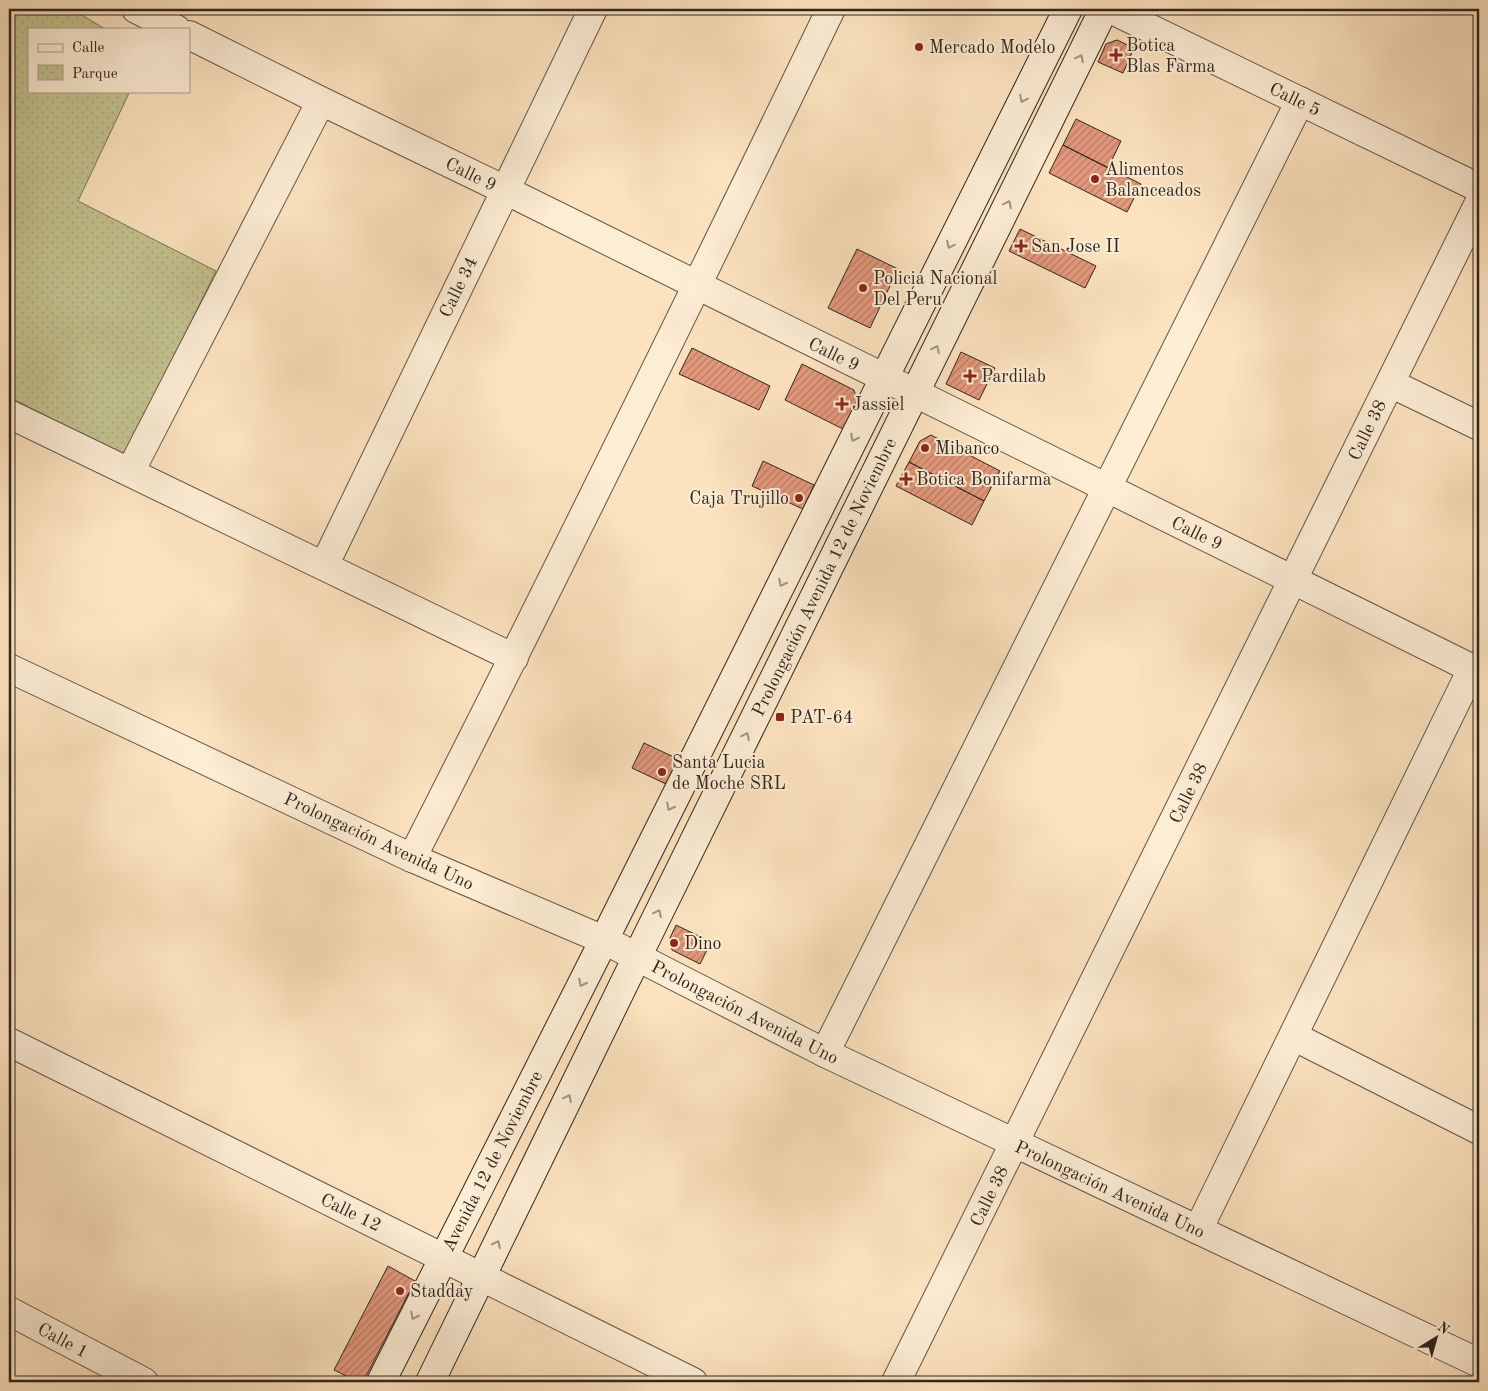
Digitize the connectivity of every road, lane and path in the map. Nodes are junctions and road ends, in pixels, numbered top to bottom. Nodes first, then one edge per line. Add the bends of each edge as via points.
1 (136, 9) edge
2 (593, 9) edge
3 (830, 9) edge
4 (1068, 9) edge
5 (1104, 9) edge
6 (1110, 9) edge
7 (174, 28) edge
8 (190, 36) edge
9 (320, 101) junction
10 (1300, 101) junction
11 (1479, 188) edge
12 (505, 190) junction
13 (1479, 203) edge
14 (697, 286) junction
15 (884, 378) junction
16 (1390, 383) junction
17 (915, 393) junction
18 (9, 414) edge
19 (1479, 426) edge
20 (130, 472) junction
21 (1106, 488) junction
22 (324, 566) junction
23 (1293, 580) junction
24 (514, 658) junction
25 (9, 668) edge
26 (1476, 670) edge
27 (412, 858) junction
28 (604, 940) junction
29 (637, 957) junction
30 (1293, 1036) junction
31 (9, 1042) edge
32 (825, 1053) junction
33 (1479, 1130) edge
34 (1014, 1144) junction
35 (1198, 1230) junction
36 (443, 1258) junction
37 (481, 1276) junction
38 (9, 1311) edge
39 (1479, 1363) edge
40 (144, 1382) edge
41 (380, 1382) edge
42 (430, 1382) edge
43 (693, 1382) edge
44 (896, 1382) edge

1 - 7 street
2 - 12 street, Calle 34
3 - 14 street
4 -> 15 street, Prolongación Avenida 12 de Noviembre
17 -> 5 street, Prolongación Avenida 12 de Noviembre
6 - 10 street, Calle 5
8 - 9 street, Calle 9
9 - 12 street, Calle 9
9 - 20 street
10 - 11 street, Calle 5
10 - 21 street
12 - 14 street, Calle 9
12 - 22 street, Calle 34
13 - 16 street, Calle 38
14 - 15 street, Calle 9
14 - 24 street
15 - 17 street, Calle 9
15 -> 28 street, Prolongación Avenida 12 de Noviembre
16 - 19 street
16 - 23 street, Calle 38
17 - 21 street, Calle 9
29 -> 17 street, Prolongación Avenida 12 de Noviembre
18 - 20 street
20 - 22 street
21 - 23 street, Calle 9
21 - 32 street
22 - 24 street
23 - 26 street, Calle 9
23 - 34 street, Calle 38
24 - 27 street
25 - 27 street, Prolongación Avenida Uno
26 - 30 street
27 - 28 street, Prolongación Avenida Uno
28 - 29 street, Prolongación Avenida Uno
28 -> 36 street, Avenida 12 de Noviembre
29 - 32 street, Prolongación Avenida Uno
37 -> 29 street
30 - 33 street
30 - 35 street
31 - 36 street, Calle 12
32 - 34 street, Prolongación Avenida Uno
34 - 35 street, Prolongación Avenida Uno
34 - 44 street, Calle 38
35 - 39 street, Prolongación Avenida Uno
36 - 37 street, Calle 12
36 -> 41 street, Avenida 12 de Noviembre
37 - 42 street
37 - 43 street, Calle 12
38 - 40 street, Calle 1

